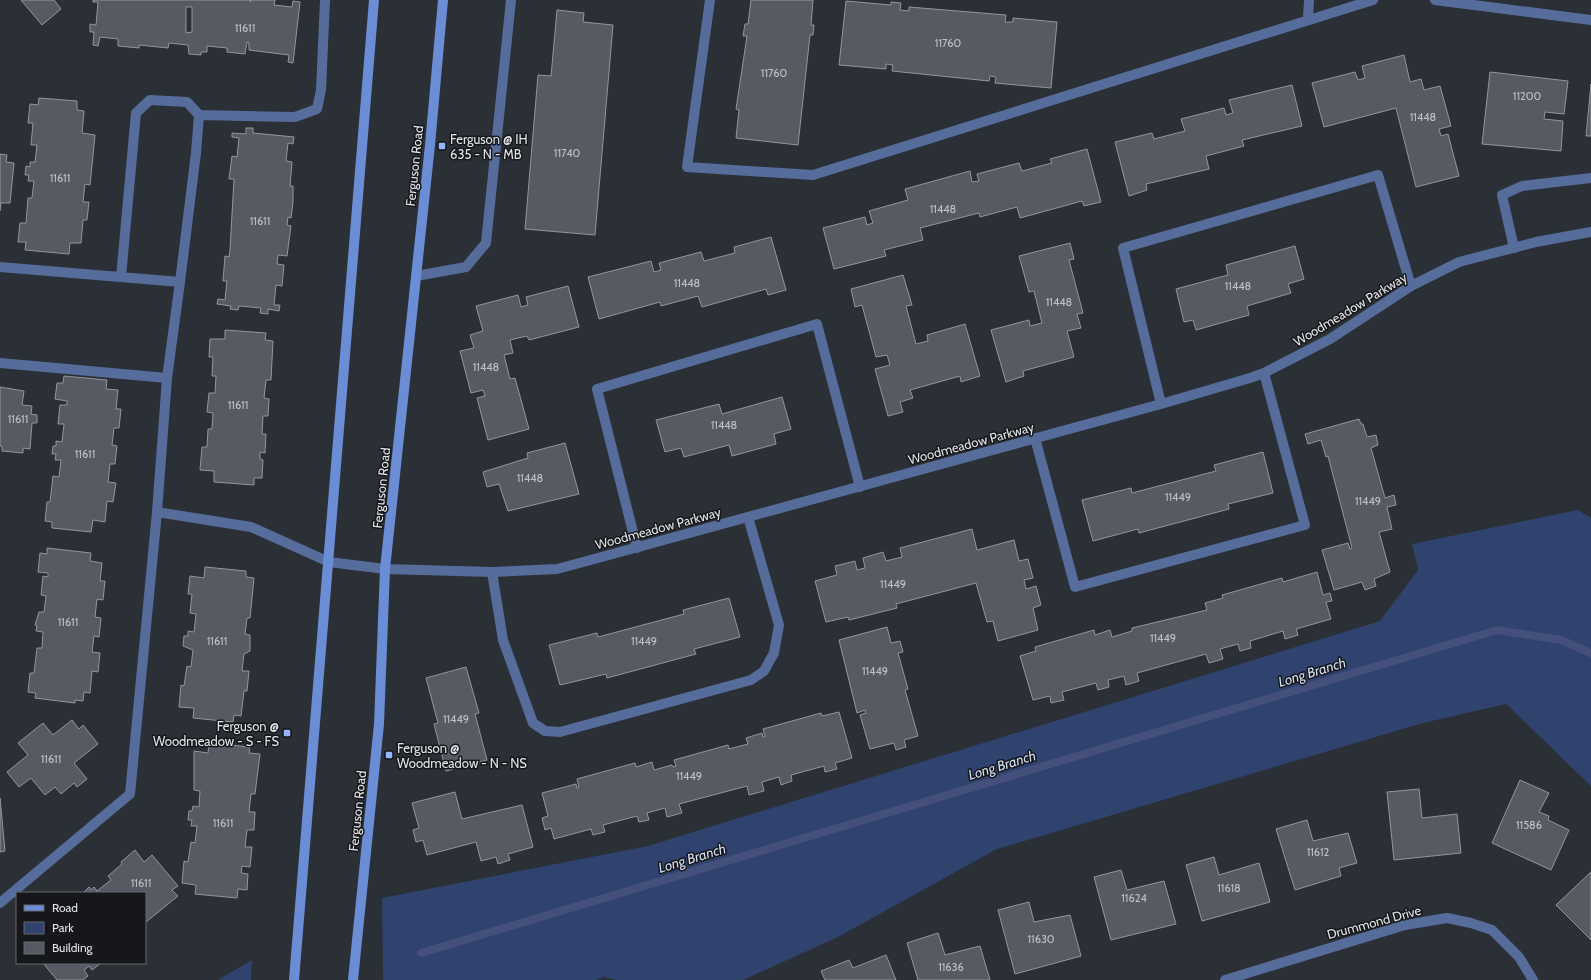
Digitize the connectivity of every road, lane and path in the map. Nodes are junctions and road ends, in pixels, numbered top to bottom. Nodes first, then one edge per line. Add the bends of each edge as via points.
1 (325, 0) edge
2 (374, 0) edge
3 (443, 0) edge
4 (511, 0) edge
5 (710, 0) edge
6 (1309, 0) edge
7 (1372, 0) edge
8 (1435, 0) edge
9 (1308, 19) junction
10 (1591, 20) edge
11 (199, 115) junction
12 (1591, 178) edge
13 (1591, 232) edge
14 (1514, 248) junction
15 (0, 267) edge
16 (416, 276) junction
17 (121, 277) junction
18 (180, 282) junction
19 (1411, 286) junction
20 (0, 363) edge
21 (1264, 373) junction
22 (166, 378) junction
23 (1161, 404) junction
24 (1035, 438) junction
25 (860, 487) junction
26 (157, 512) junction
27 (748, 517) junction
28 (637, 548) junction
29 (328, 562) junction
30 (385, 569) junction
31 (492, 572) junction
32 (0, 903) edge
33 (294, 980) edge
34 (353, 980) edge
35 (1225, 980) edge
36 (1534, 980) edge

1 - 11 street via 321,90 317,109 295,117
2 - 29 main road
3 - 16 main road, Ferguson Road
4 - 16 street via 486,243 466,267
5 - 9 street via 686,167 813,175
6 - 9 street
7 - 9 street
8 - 10 street
11 - 17 street via 187,102 157,100 150,100 136,112
11 - 18 street
12 - 14 street via 1522,186 1502,195
13 - 14 street, Woodmeadow Parkway
14 - 19 street, Woodmeadow Parkway via 1459,262
15 - 17 street
16 - 30 main road, Ferguson Road
17 - 18 street
18 - 22 street
19 - 21 street, Woodmeadow Parkway via 1330,339
19 - 23 street via 1378,175 1123,248
20 - 22 street
21 - 23 street, Woodmeadow Parkway
21 - 24 street via 1305,525 1075,587
22 - 26 street
23 - 24 street, Woodmeadow Parkway
24 - 25 street, Woodmeadow Parkway
25 - 27 street, Woodmeadow Parkway
25 - 28 street via 817,324 597,389
26 - 29 street, Woodmeadow Parkway via 251,527
26 - 32 street via 130,794
27 - 28 street, Woodmeadow Parkway
27 - 31 street via 779,625 774,653 764,671 751,680 560,732 546,731 533,723 503,640
28 - 31 street, Woodmeadow Parkway via 558,569
29 - 30 street, Woodmeadow Parkway
29 - 33 main road
30 - 31 street, Woodmeadow Parkway
30 - 34 main road, Ferguson Road via 379,724
35 - 36 street, Drummond Drive via 1405,925 1446,918 1492,930 1519,957

